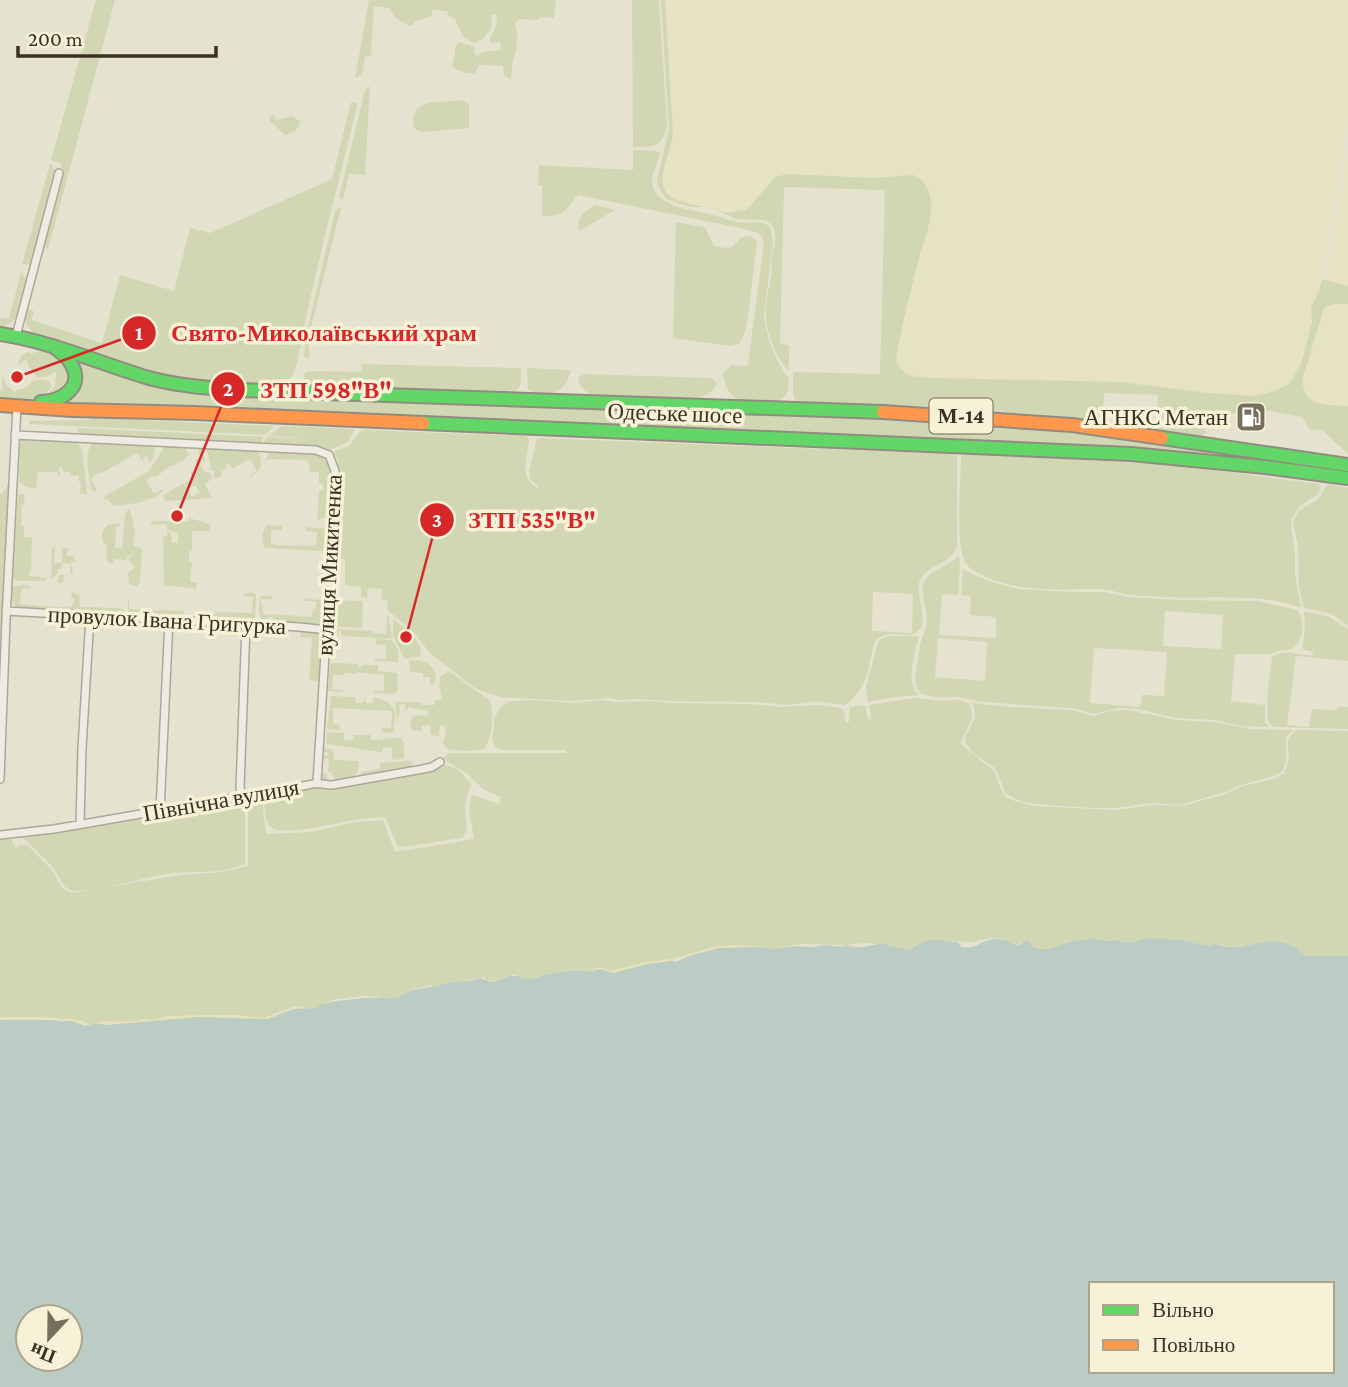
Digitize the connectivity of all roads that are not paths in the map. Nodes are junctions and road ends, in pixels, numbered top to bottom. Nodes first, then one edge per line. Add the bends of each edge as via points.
1 (59, 173) dead end
2 (0, 334) edge
3 (16, 336) junction
4 (44, 342) junction
5 (0, 405) edge
6 (17, 405) junction
7 (15, 435) junction
8 (1348, 466) edge
9 (1348, 478) edge
10 (6, 611) junction
11 (90, 617) junction
12 (169, 620) junction
13 (246, 625) junction
14 (328, 630) junction
15 (440, 762) dead end
16 (0, 779) edge
17 (317, 782) junction
18 (243, 797) junction
19 (160, 811) junction
20 (80, 824) junction
21 (0, 835) edge

1 - 3 street
2 - 3 highway, М-14
3 - 4 highway, М-14
4 - 6 highway via 70,361 75,378 71,389 59,400
4 - 8 highway, Одеське шосе / М-14 via 153,379 212,388 976,417 1095,428
5 - 6 highway, Одеське шосе / М-14
6 - 7 street
6 - 9 highway, Одеське шосе / М-14 via 1141,455
7 - 10 street
7 - 14 street, вулиця Микитенка via 316,450 330,455 335,471
10 - 11 street, провулок Івана Григурка
10 - 16 street
11 - 12 street, провулок Івана Григурка
11 - 20 street
12 - 13 street, провулок Івана Григурка
12 - 19 street
13 - 14 street, провулок Івана Григурка
13 - 18 street
14 - 17 street, вулиця Микитенка
15 - 17 street, Північна вулиця via 332,785
17 - 18 street, Північна вулиця
18 - 19 street, Північна вулиця
19 - 20 street, Північна вулиця
20 - 21 street, Північна вулиця

